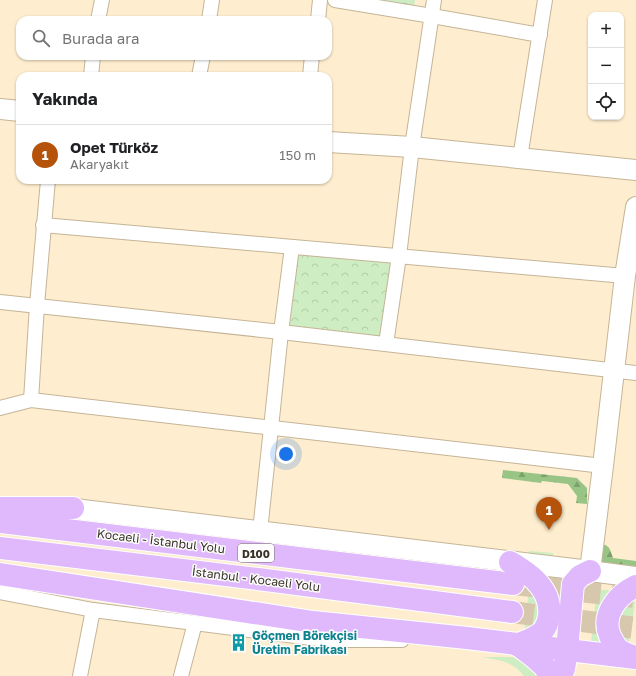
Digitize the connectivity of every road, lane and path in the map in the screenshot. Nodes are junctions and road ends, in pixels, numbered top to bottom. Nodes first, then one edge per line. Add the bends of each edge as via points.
1 (102, 0) edge
2 (212, 0) edge
3 (320, 0) edge
4 (335, 0) edge
5 (434, 0) edge
6 (545, 0) edge
7 (99, 16) edge
8 (210, 16) edge
9 (318, 16) edge
10 (432, 16) junction
11 (540, 35) junction
12 (93, 60) edge
13 (202, 60) edge
14 (312, 60) edge
15 (91, 72) edge
16 (200, 72) edge
17 (310, 72) edge
18 (0, 109) edge
19 (16, 111) edge
20 (332, 142) edge
21 (412, 147) junction
22 (520, 158) junction
23 (636, 170) edge
24 (48, 184) edge
25 (636, 207) edge
26 (44, 225) junction
27 (292, 246) junction
28 (398, 256) junction
29 (625, 276) junction
30 (0, 302) edge
31 (37, 305) junction
32 (281, 332) junction
33 (386, 344) junction
34 (614, 371) junction
35 (636, 374) edge
36 (31, 400) junction
37 (0, 408) edge
38 (272, 428) junction
39 (603, 466) junction
40 (0, 500) edge
41 (0, 508) edge
42 (73, 508) junction
43 (0, 522) edge
44 (260, 531) junction
45 (0, 548) edge
46 (510, 562) junction
47 (590, 570) junction
48 (0, 574) edge
49 (636, 577) edge
50 (513, 584) tunnel mouth
51 (636, 586) edge
52 (0, 592) edge
53 (93, 610) junction
54 (512, 612) tunnel mouth
55 (195, 623) junction
56 (467, 638) junction
57 (517, 645) junction
58 (636, 658) edge
59 (572, 665) edge
60 (80, 676) edge
61 (181, 676) edge
62 (549, 676) edge

1 - 7 street
2 - 8 street
3 - 9 street
4 - 10 street
5 - 10 street
6 - 11 street
10 - 11 street
10 - 21 street
11 - 22 street
12 - 15 street
13 - 16 street
14 - 17 street
18 - 19 main road
20 - 21 main road
21 - 22 main road
21 - 28 street
22 - 23 main road
24 - 26 street
25 - 29 main road
26 - 27 street
26 - 31 street
27 - 28 street
27 - 32 street
28 - 29 street
28 - 33 street
29 - 34 main road
30 - 31 street
31 - 32 street
31 - 36 street
32 - 33 street
32 - 38 street
33 - 34 street
34 - 35 street
34 - 39 main road
36 - 37 street
36 - 38 street
38 - 39 street
38 - 44 street
39 - 47 main road
40 - 42 main road
41 - 42 highway
42 - 44 main road
43 - 50 highway, Kocaeli - İstanbul Yolu / D100
44 - 46 main road
45 - 54 highway, İstanbul - Kocaeli Yolu / D100
46 - 47 main road
46 - 57 highway via 534,579 548,599 550,610 543,631
47 - 49 main road
47 - 59 highway via 580,576 574,584
48 - 56 highway via 313,622
51 - 58 highway via 618,598 611,607 608,620 608,631 618,649
52 - 53 street
53 - 55 street
53 - 60 street
55 - 56 street via 327,640
55 - 61 street
56 - 57 highway
57 - 59 highway
57 - 62 highway via 545,667
58 - 59 highway

